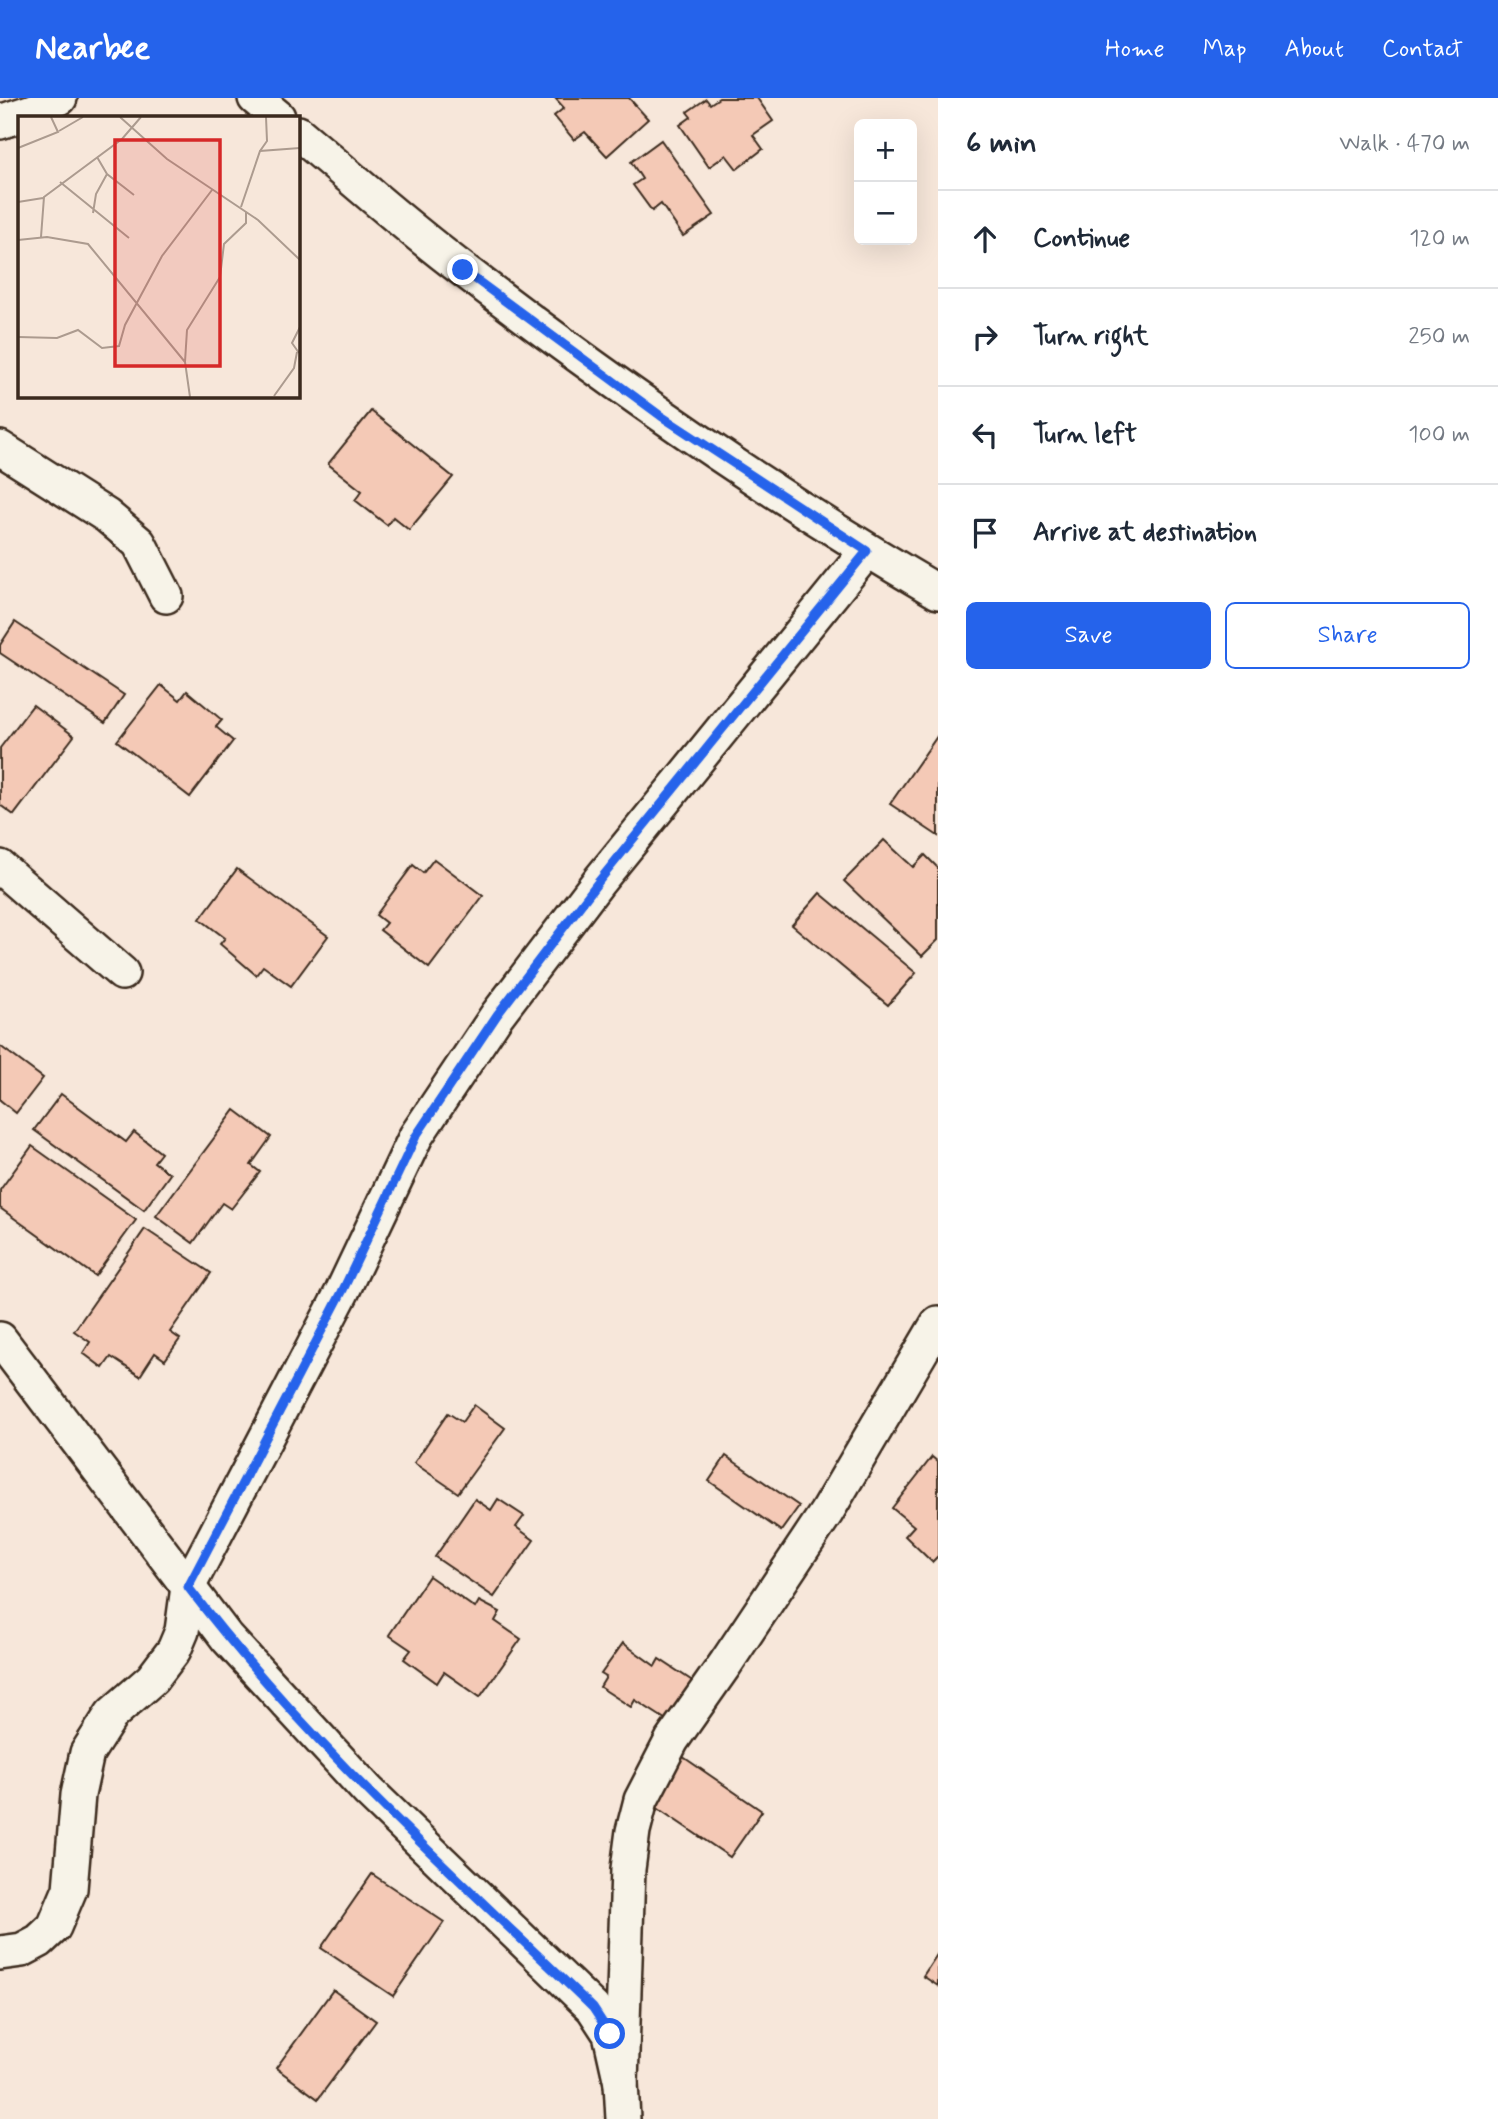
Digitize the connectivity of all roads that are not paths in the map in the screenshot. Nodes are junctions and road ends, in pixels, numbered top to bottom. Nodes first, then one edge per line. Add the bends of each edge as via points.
1 (60, 98) edge
2 (255, 98) edge
3 (277, 116) edge
4 (0, 122) edge
5 (299, 134) edge
6 (0, 448) edge
7 (867, 551) junction
8 (938, 592) edge
9 (166, 596) dead end
10 (0, 867) edge
11 (122, 973) dead end
12 (938, 1323) edge
13 (0, 1339) edge
14 (188, 1587) junction
15 (0, 1953) edge
16 (621, 2082) junction
17 (623, 2119) edge

1 - 4 street
2 - 3 street
5 - 7 street via 463,270 650,408
6 - 9 street via 107,516 139,543
7 - 8 street
7 - 14 street via 599,881 497,1015 416,1136 342,1292
10 - 11 street
12 - 16 street via 826,1513 672,1740 641,1800 628,1869
13 - 14 street
14 - 15 street via 182,1631 174,1650 152,1679 113,1714 87,1753 78,1795 70,1889 54,1927 22,1950
14 - 16 street via 227,1638 368,1791 593,2008 610,2034
16 - 17 street

